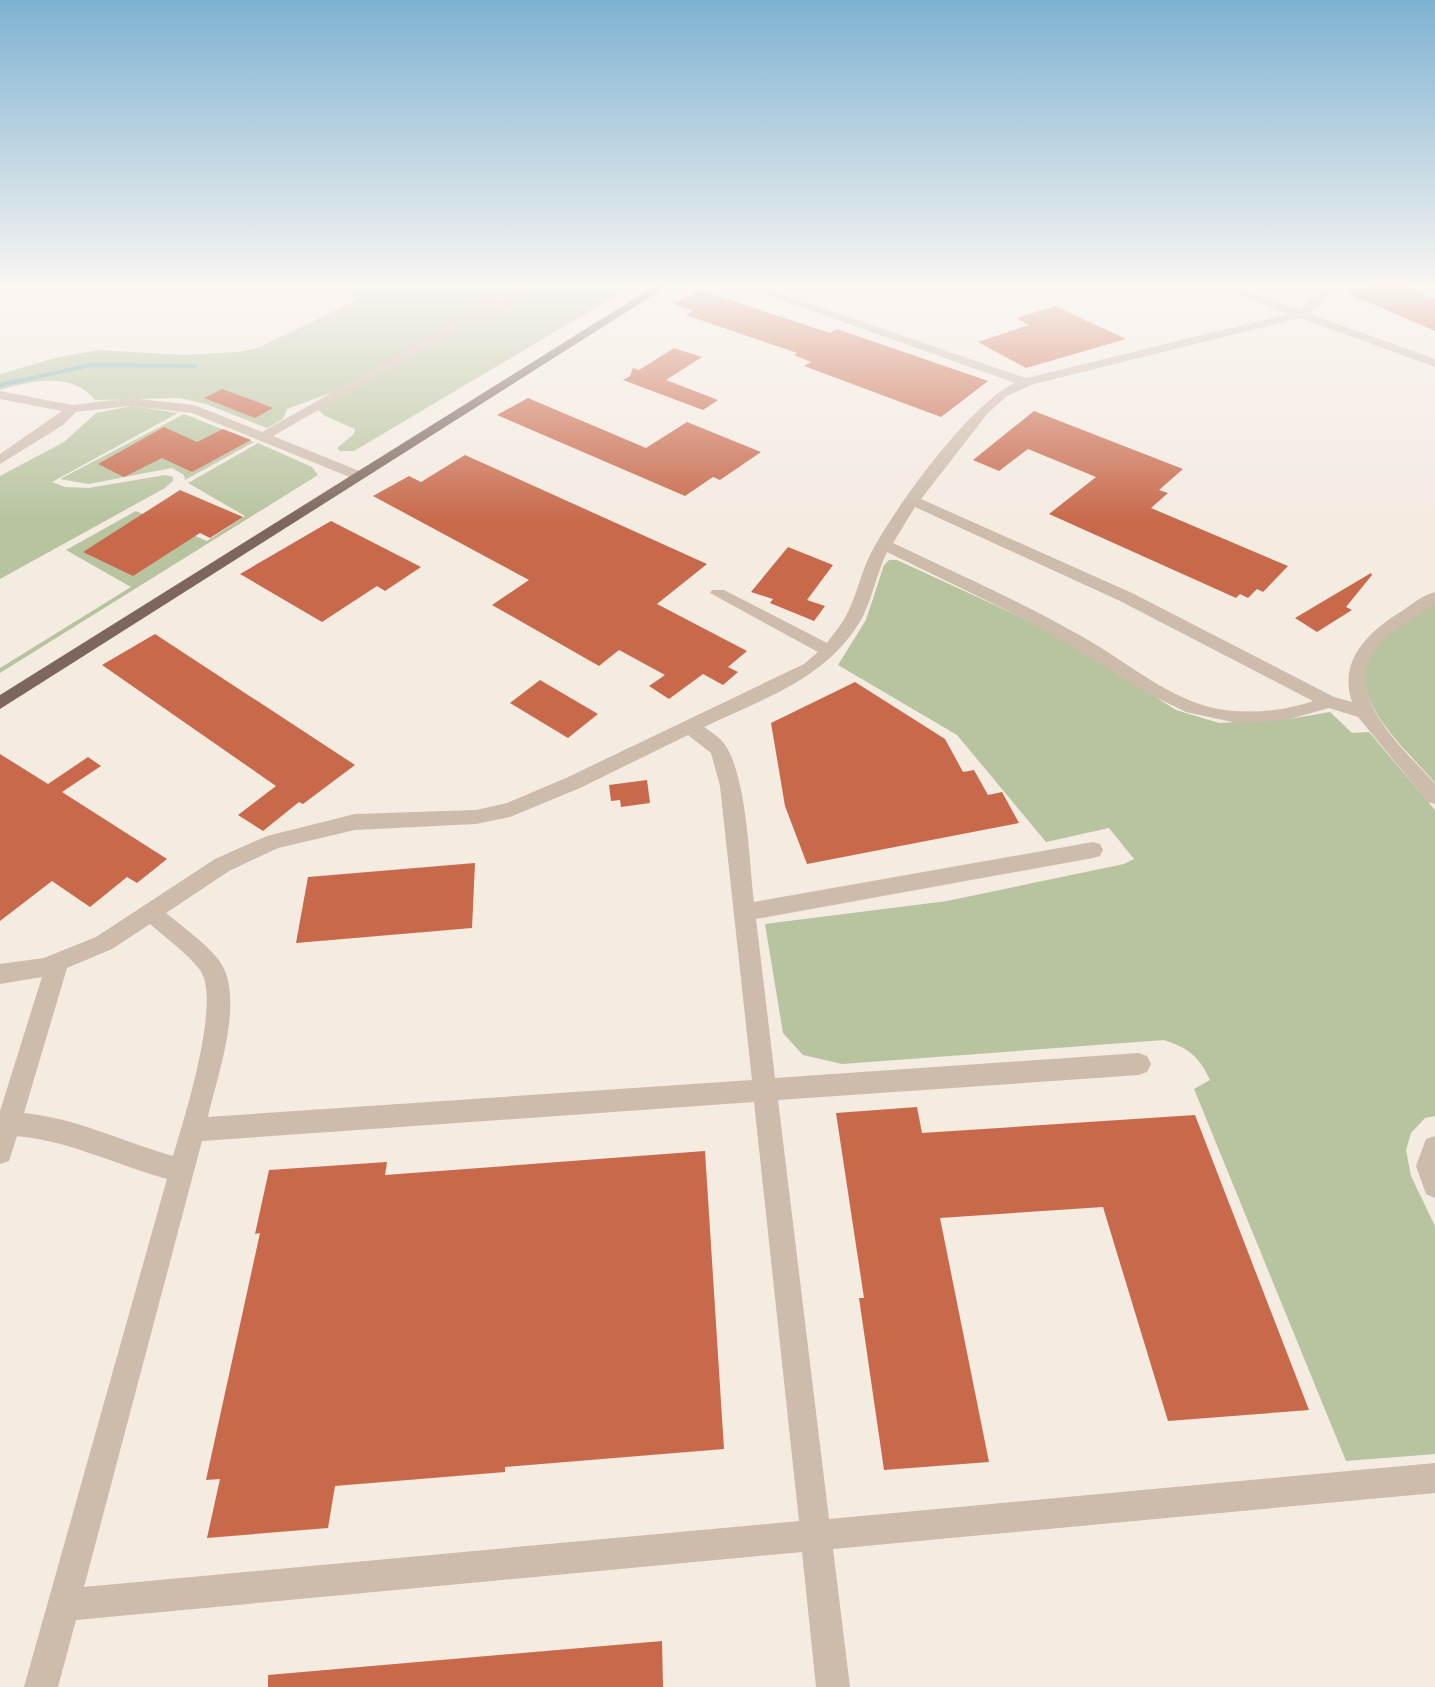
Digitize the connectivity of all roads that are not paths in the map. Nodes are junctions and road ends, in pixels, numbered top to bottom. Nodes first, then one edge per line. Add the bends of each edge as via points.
1 (392, 364) edge
2 (526, 364) edge
3 (534, 364) edge
4 (971, 364) edge
5 (1099, 364) edge
6 (1024, 382) junction
7 (0, 395) edge
8 (72, 409) junction
9 (264, 436) junction
10 (0, 460) edge
11 (353, 473) junction
12 (912, 500) junction
13 (885, 545) junction
14 (718, 593) dead end
15 (1435, 597) edge
16 (830, 651) junction
17 (0, 691) edge
18 (1328, 701) junction
19 (0, 703) edge
20 (1364, 713) junction
21 (687, 726) junction
22 (1435, 797) edge
23 (1093, 850) dead end
24 (151, 912) junction
25 (744, 912) junction
26 (57, 963) junction
27 (0, 974) edge
28 (1139, 1064) dead end
29 (764, 1088) junction
30 (5, 1124) edge
31 (193, 1130) junction
32 (1435, 1148) edge
33 (0, 1152) edge
34 (182, 1171) junction
35 (1435, 1185) edge
36 (1435, 1478) edge
37 (816, 1534) junction
38 (64, 1605) junction
39 (41, 1687) edge
40 (833, 1687) edge

1 - 9 street
2 - 11 main road
3 - 11 main road
4 - 6 street
5 - 6 street
6 - 12 street via 983,410
7 - 8 street
8 - 9 street via 165,403
8 - 10 street
9 - 11 street
11 - 17 main road
11 - 19 main road
12 - 13 street
12 - 18 street via 1126,597
13 - 16 street via 855,615
13 - 18 street via 1078,641 1198,710 1250,717
14 - 16 street
15 - 20 street via 1382,631 1363,653 1355,677
16 - 21 street via 810,668
18 - 20 street
20 - 22 street
21 - 24 street via 492,816 355,822 274,841 222,865
21 - 25 street via 711,738 724,763
23 - 25 street
24 - 26 street via 104,943
24 - 31 street via 199,952 217,980 217,1028
25 - 29 street
26 - 27 street
26 - 30 street
28 - 29 street
29 - 31 street
29 - 37 street
30 - 33 street
30 - 34 street via 76,1135
31 - 34 street
32 - 35 street via 1429,1166
34 - 38 street
36 - 37 street
37 - 38 street
37 - 40 street
38 - 39 street

